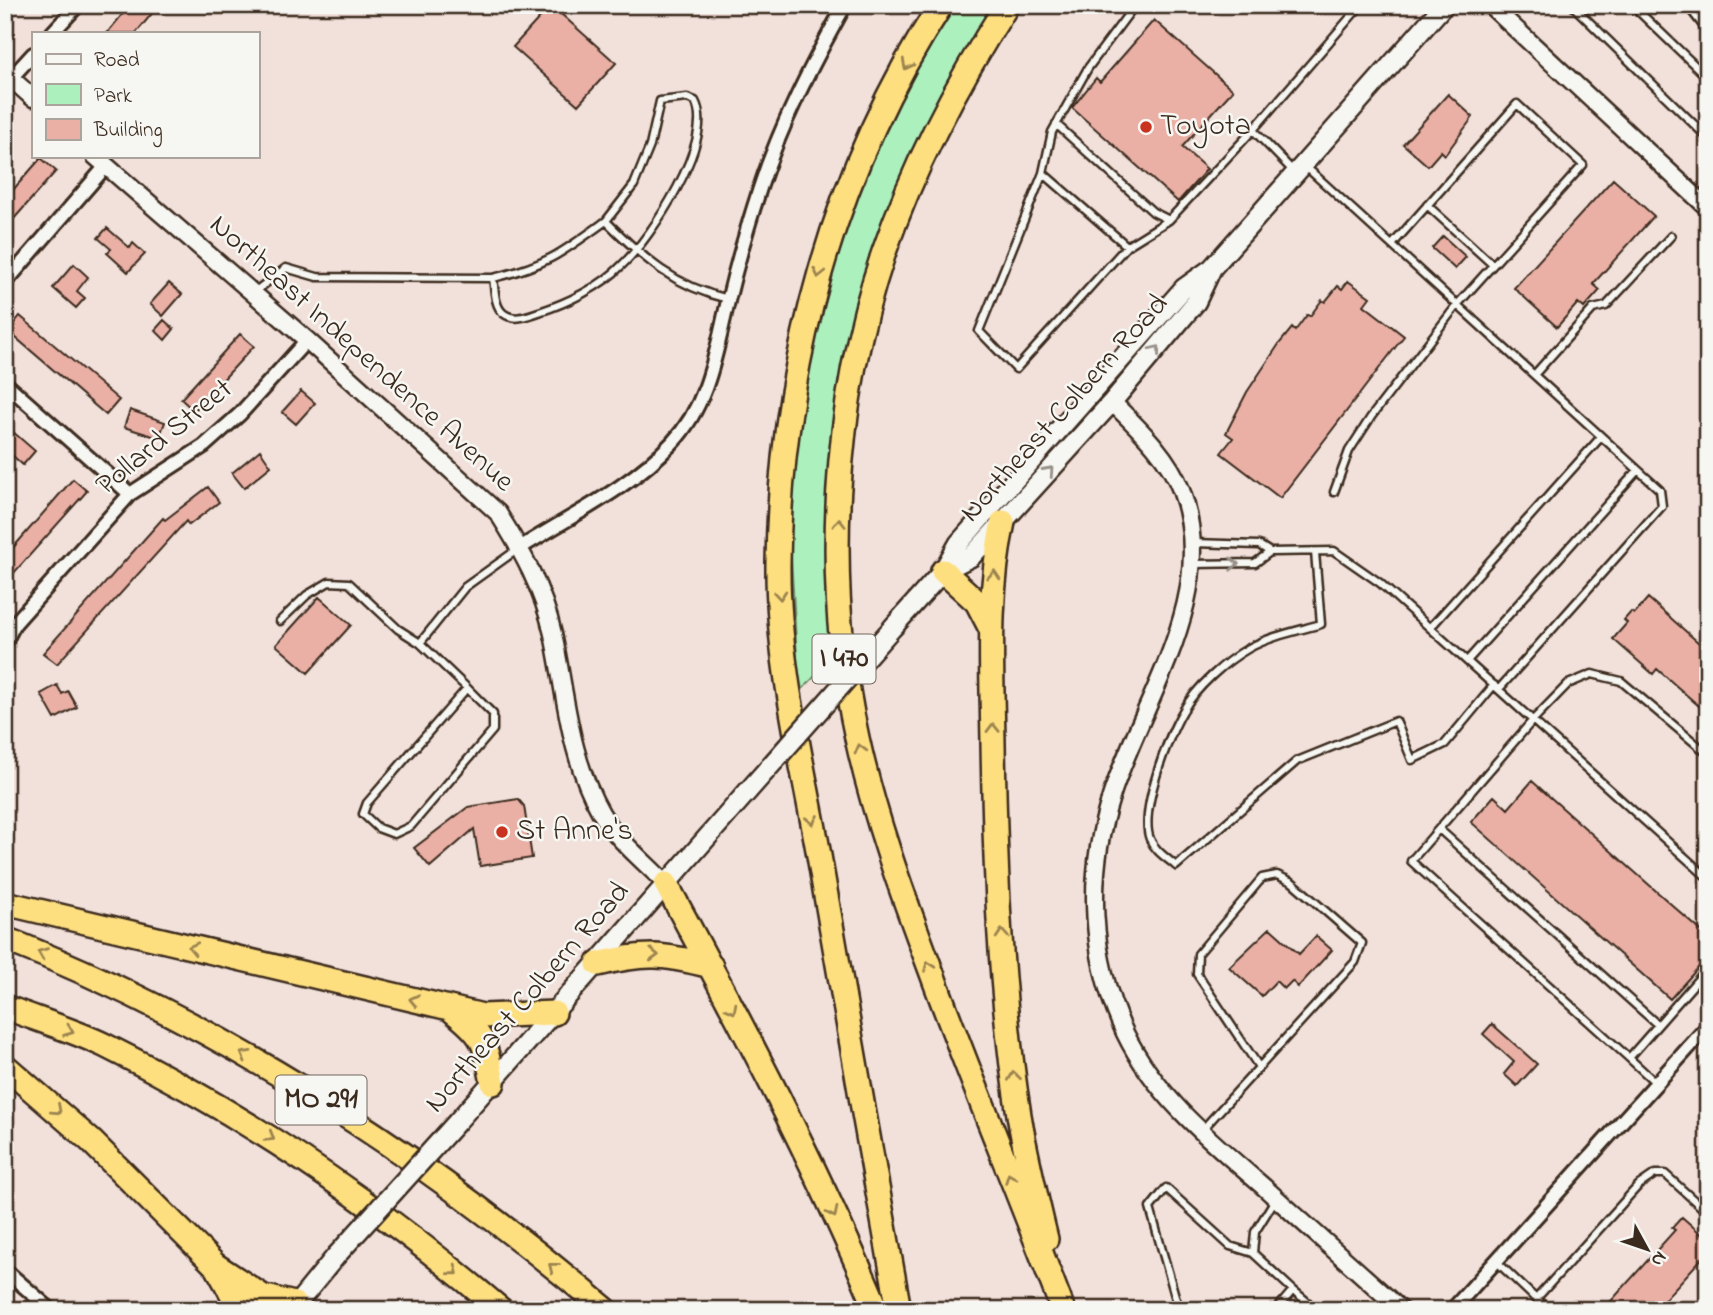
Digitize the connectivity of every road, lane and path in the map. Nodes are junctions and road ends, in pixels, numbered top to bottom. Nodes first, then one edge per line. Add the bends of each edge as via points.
1 (78, 5) edge
2 (845, 5) edge
3 (941, 5) edge
4 (1007, 5) edge
5 (1135, 5) edge
6 (1444, 5) edge
7 (1490, 5) edge
8 (1572, 5) edge
9 (1632, 5) edge
10 (1687, 5) edge
11 (1357, 7) edge
12 (53, 32) edge
13 (1708, 32) edge
14 (32, 55) edge
15 (8, 76) edge
16 (1708, 78) edge
17 (32, 97) edge
18 (1056, 124) junction
19 (1253, 130) junction
20 (1708, 138) edge
21 (101, 161) edge
22 (1299, 169) junction
23 (1043, 173) junction
24 (1427, 205) junction
25 (1708, 208) edge
26 (1169, 220) junction
27 (606, 221) junction
28 (1671, 236) dead end
29 (1392, 245) junction
30 (1127, 246) junction
31 (636, 251) junction
32 (1493, 265) junction
33 (1212, 268) junction
34 (493, 278) junction
35 (5, 284) edge
36 (253, 293) junction
37 (728, 299) junction
38 (1457, 305) junction
39 (307, 340) junction
40 (1534, 375) junction
41 (5, 383) edge
42 (1112, 402) junction
43 (1601, 436) junction
44 (1638, 470) junction
45 (1334, 492) dead end
46 (130, 494) junction
47 (1003, 522) junction
48 (1193, 543) junction
49 (520, 548) junction
50 (1270, 552) junction
51 (1315, 552) junction
52 (1193, 564) junction
53 (943, 571) junction
54 (280, 621) dead end
55 (1430, 628) junction
56 (991, 629) junction
57 (5, 642) edge
58 (419, 643) junction
59 (1467, 661) junction
60 (1496, 687) junction
61 (467, 688) junction
62 (1533, 720) junction
63 (1708, 754) edge
64 (1439, 829) junction
65 (1708, 878) edge
66 (666, 884) junction
67 (5, 903) edge
68 (5, 939) edge
69 (598, 964) junction
70 (711, 967) junction
71 (1708, 968) edge
72 (5, 1007) edge
73 (450, 1009) junction
74 (554, 1013) junction
75 (1658, 1025) junction
76 (1708, 1026) edge
77 (1703, 1041) edge
78 (1629, 1058) junction
79 (5, 1066) edge
80 (1259, 1067) junction
81 (1656, 1082) junction
82 (493, 1083) junction
83 (1200, 1131) junction
84 (1276, 1198) junction
85 (1708, 1213) edge
86 (1253, 1253) junction
87 (1496, 1261) junction
88 (215, 1265) junction
89 (5, 1270) edge
90 (1293, 1290) junction
91 (1536, 1299) junction
92 (289, 1308) edge
93 (51, 1310) edge
94 (236, 1310) edge
95 (501, 1310) edge
96 (606, 1310) edge
97 (877, 1310) edge
98 (899, 1310) edge
99 (1065, 1310) edge
100 (1179, 1310) edge
101 (1276, 1310) edge
102 (1317, 1310) edge
103 (1401, 1310) edge
104 (1452, 1310) edge
105 (1549, 1310) edge

1 - 12 street
2 - 37 street via 806,76 774,149
3 -> 98 highway, I 470 via 852,176 821,264 797,369 778,564 787,677
99 -> 4 highway, I 470 via 967,1070 887,848 857,738 839,605 838,492 848,411 883,254 916,168
5 - 18 lane via 1088,68
6 - 22 main road, Northeast Colbern Road
7 - 25 street
8 - 20 lane
9 - 16 lane
10 - 13 lane
11 - 19 lane
14 - 15 street
15 - 17 street
18 - 23 lane
18 - 26 lane via 1153,212
19 - 22 lane
19 - 26 lane
21 - 35 street
21 - 36 street, Northeast Independence Avenue
22 - 29 lane
22 - 33 main road, Northeast Colbern Road
23 - 30 lane
23 - 30 lane via 979,331 1016,369
24 - 29 lane
24 - 32 lane
24 - 32 lane via 1517,104 1583,165
26 - 30 lane
27 - 31 lane
27 - 31 lane via 634,185 650,146 660,101 695,101 699,115 688,163 669,205
27 - 34 lane via 558,257 527,271
28 - 40 lane via 1605,306 1593,309
29 - 38 lane
31 - 34 lane via 578,296 521,318 502,312
31 - 37 lane via 670,278 695,291
32 - 38 lane
42 -> 33 main road, Northeast Colbern Road via 1196,302
33 - 53 main road, Northeast Colbern Road via 1184,288 959,543
34 - 36 lane via 317,277 286,268
36 - 39 street, Northeast Independence Avenue
37 - 49 street via 708,384 693,416 673,442 629,482
38 - 40 lane
38 - 45 lane via 1371,417 1349,451
39 - 46 street, Pollard Street via 240,414 204,446
39 - 49 street, Northeast Independence Avenue via 498,513
40 - 43 lane
41 - 46 street
47 -> 42 main road, Northeast Colbern Road
42 - 48 street via 1163,458 1180,487
43 - 44 lane
43 - 55 lane
44 - 59 lane
44 - 60 lane via 1660,490 1662,506
46 - 57 street, Pollard Street via 15,623
47 - 53 main road, Northeast Colbern Road via 971,557
56 -> 47 highway via 994,566
48 - 50 lane via 1259,545
48 - 52 street
49 - 58 lane via 465,587
49 - 66 street, Northeast Independence Avenue via 540,589 552,632 575,757 611,828
50 - 51 lane
52 -> 50 lane via 1255,563
51 - 55 lane via 1334,551 1352,561
51 - 60 lane via 1321,624 1248,649 1207,682 1183,710 1154,781 1147,813 1150,838 1176,866 1297,761 1396,721 1412,760 1445,744
52 - 83 street via 1177,631 1100,835 1094,916 1100,958 1126,1033 1145,1068
53 - 56 highway via 977,602
53 - 66 main road, Northeast Colbern Road, bridge
54 - 58 lane via 307,595 330,582 349,583
55 - 59 lane
99 -> 56 highway via 1019,1115 1008,1027 994,805
58 - 61 lane
59 - 60 lane
60 - 62 lane
61 - 61 lane via 493,714 493,730 411,826 394,834 378,828 363,814 367,803
62 - 63 lane via 1569,684 1581,677 1604,675 1633,689
62 - 64 lane
62 - 65 lane
64 - 75 lane
64 - 78 lane via 1411,861
66 - 69 main road, Northeast Colbern Road
66 - 70 highway
73 -> 67 highway
96 -> 68 highway, MO 291 via 467,1199 351,1119 157,1007
69 -> 70 highway via 636,954
69 - 74 main road, Northeast Colbern Road
70 -> 97 highway
71 - 75 lane
72 -> 95 highway, MO 291 via 102,1044 212,1101 313,1164 405,1231
73 - 74 highway via 494,1017
73 - 82 highway via 484,1041
74 - 82 main road, Northeast Colbern Road
75 - 78 lane
76 - 77 street
77 - 81 street
78 - 81 lane
79 -> 88 highway via 91,1141
80 - 80 lane via 1355,962 1362,943 1292,882 1277,875 1262,878 1198,954 1196,974
80 - 83 lane
81 - 87 street
82 - 92 main road, Northeast Colbern Road, bridge
83 - 84 street
84 - 86 lane via 1255,1232
84 - 103 street
85 - 91 lane via 1665,1174 1655,1174 1639,1185
86 - 90 lane
86 - 100 lane via 1230,1246 1166,1188 1150,1208
87 - 91 lane
87 - 104 street
88 - 92 highway
88 - 94 highway
89 - 93 street
90 - 101 lane
90 - 102 lane
91 - 105 lane

